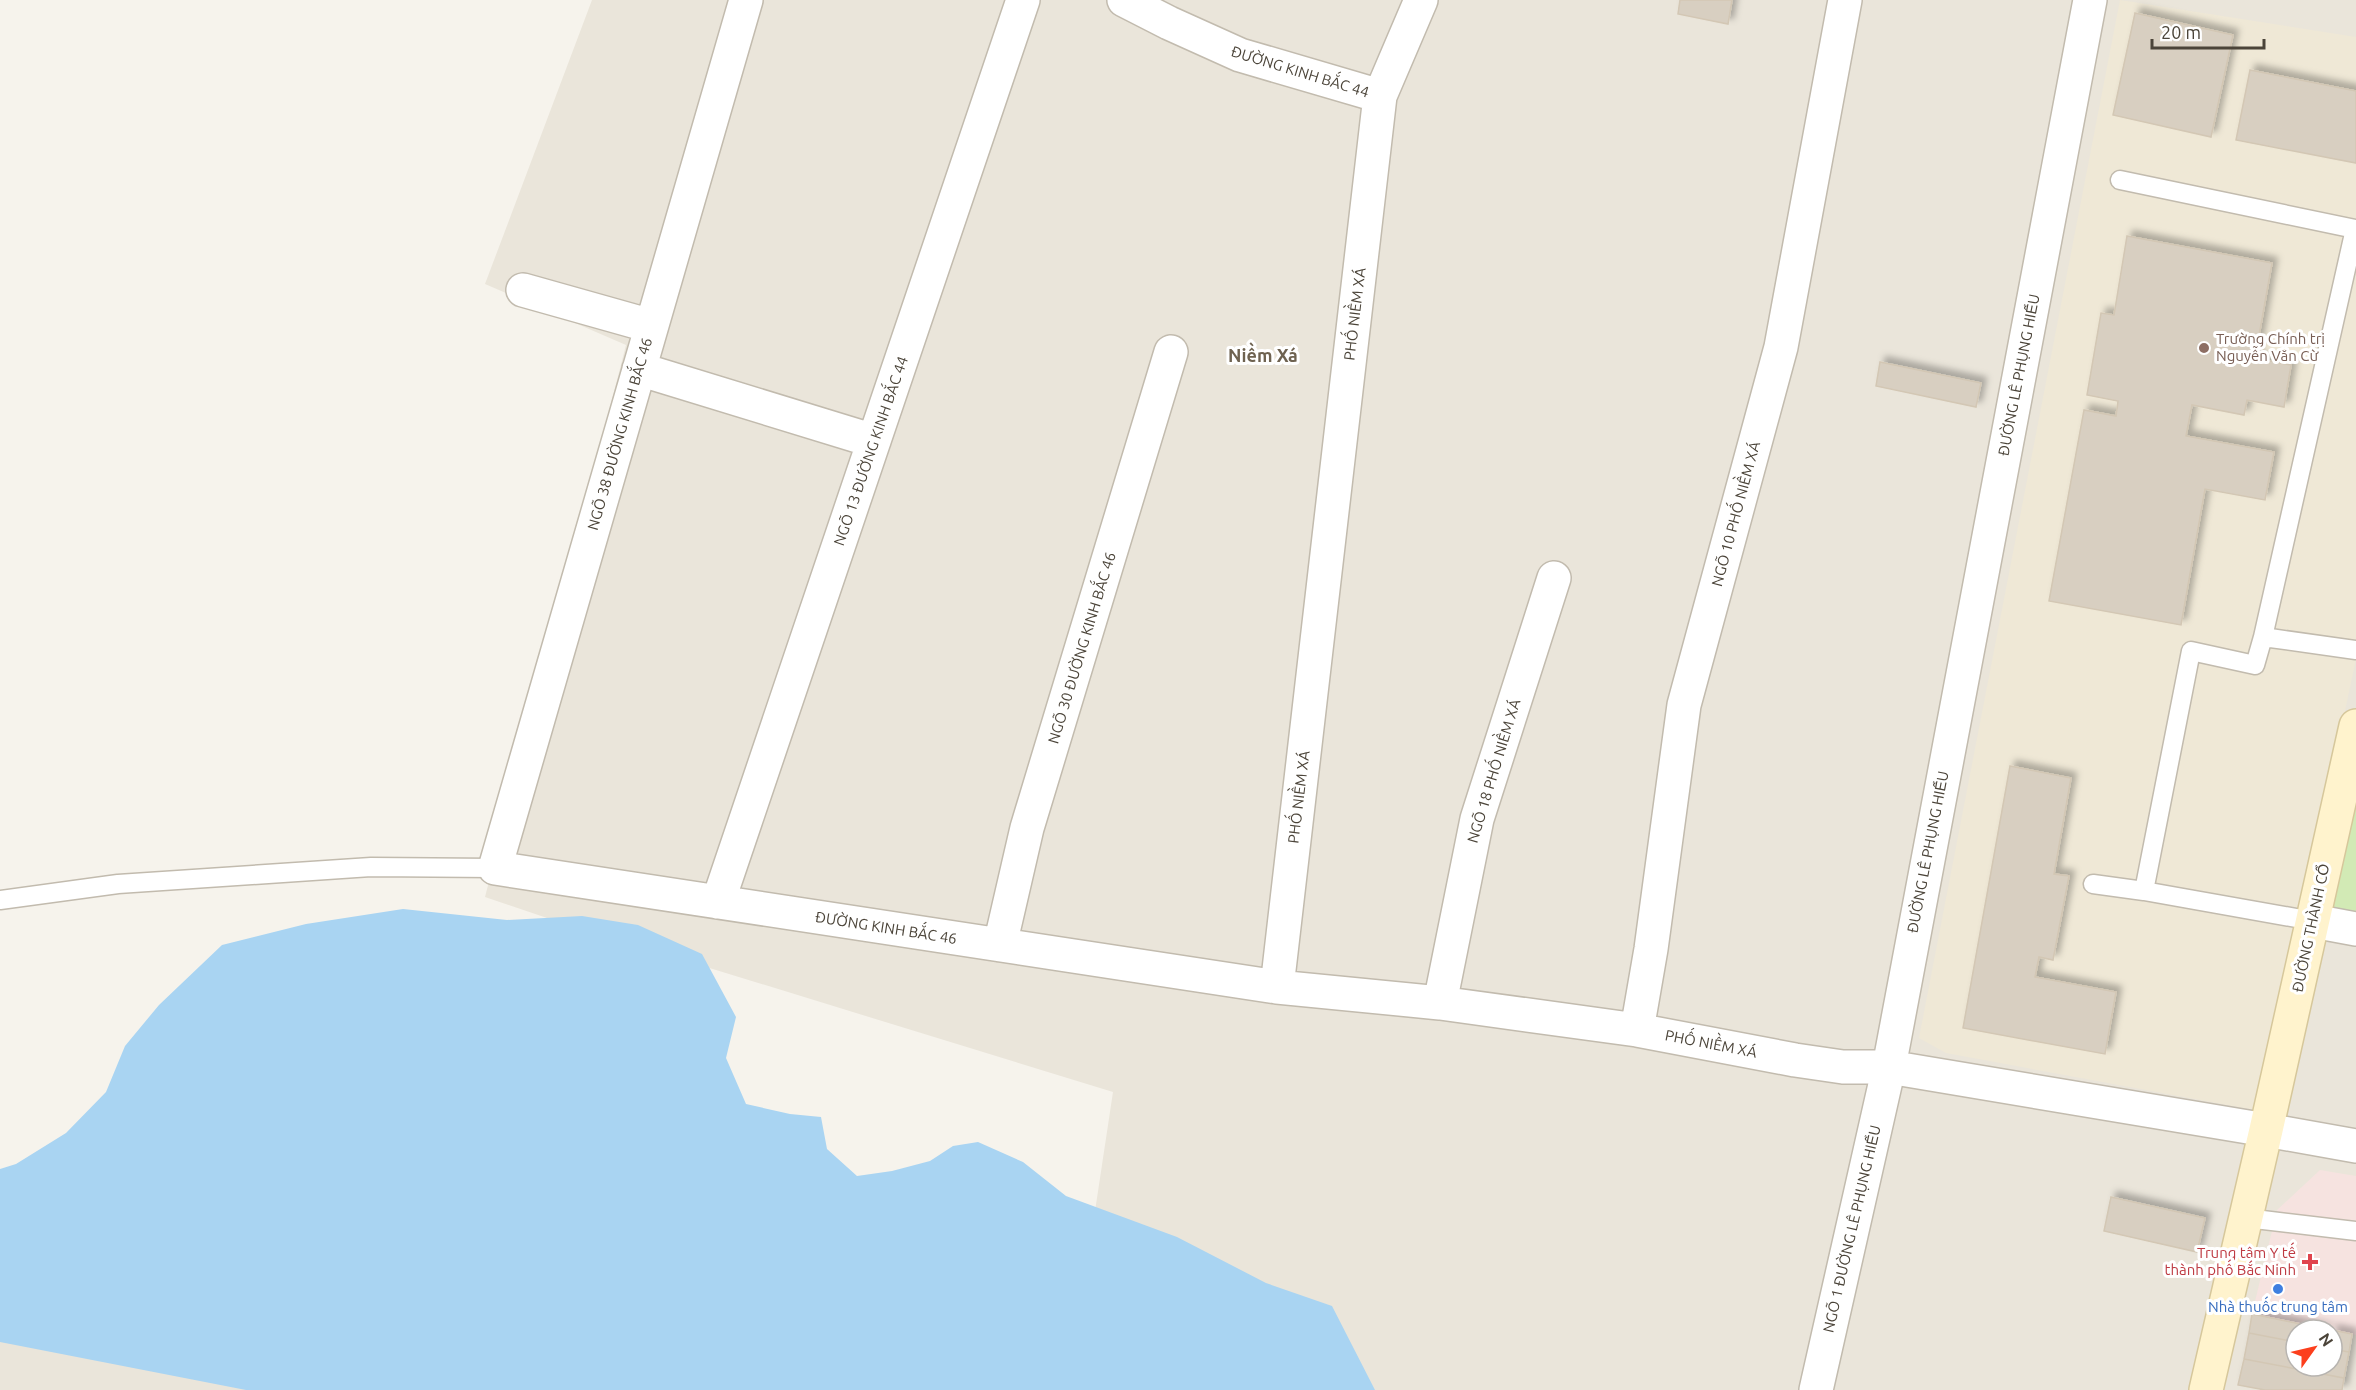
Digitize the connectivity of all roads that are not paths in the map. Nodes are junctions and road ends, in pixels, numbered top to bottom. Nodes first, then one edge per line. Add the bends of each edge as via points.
1 (746, 0) edge
2 (1023, 0) edge
3 (1124, 0) edge
4 (1421, 0) edge
5 (1845, 0) edge
6 (2090, 0) edge
7 (1172, 12) edge
8 (1380, 96) junction
9 (2121, 180) dead end
10 (523, 290) dead end
11 (651, 326) junction
12 (1171, 352) dead end
13 (639, 369) junction
14 (874, 441) junction
15 (1554, 578) dead end
16 (2263, 637) junction
17 (2356, 650) edge
18 (2356, 726) edge
19 (495, 868) junction
20 (2093, 884) dead end
21 (2144, 891) junction
22 (0, 900) edge
23 (718, 902) junction
24 (2313, 921) junction
25 (2356, 929) edge
26 (1000, 945) junction
27 (1277, 987) junction
28 (1440, 1003) junction
29 (1637, 1030) junction
30 (1889, 1067) junction
31 (2266, 1130) junction
32 (2356, 1146) edge
33 (2246, 1218) junction
34 (2356, 1231) edge
35 (1816, 1390) edge
36 (2206, 1390) edge

1 - 11 street, NGÕ 38 ĐƯỜNG KINH BẮC 46
2 - 14 street, NGÕ 13 ĐƯỜNG KINH BẮC 44
3 - 7 street, ĐƯỜNG KINH BẮC 44
4 - 8 street, PHỐ NIỀM XÁ
5 - 29 street, NGÕ 10 PHỐ NIỀM XÁ via 1781,347 1684,705
6 - 30 street, ĐƯỜNG LÊ PHỤNG HIỂU
7 - 8 street, ĐƯỜNG KINH BẮC 44 via 1240,56
8 - 27 street, PHỐ NIỀM XÁ
9 - 16 lane via 2355,229
10 - 11 street
11 - 13 street, NGÕ 38 ĐƯỜNG KINH BẮC 46
12 - 26 street, NGÕ 30 ĐƯỜNG KINH BẮC 46 via 1027,828
13 - 14 street
13 - 19 street, NGÕ 38 ĐƯỜNG KINH BẮC 46
14 - 23 street, NGÕ 13 ĐƯỜNG KINH BẮC 44
15 - 28 street, NGÕ 18 PHỐ NIỀM XÁ via 1477,819
16 - 17 lane
16 - 21 lane via 2255,665 2191,651
18 - 24 main road, ĐƯỜNG THÀNH CỔ
19 - 22 lane via 371,867 118,884
19 - 23 street, ĐƯỜNG KINH BẮC 46
20 - 21 lane
21 - 24 lane
23 - 26 street, ĐƯỜNG KINH BẮC 46
24 - 25 street
24 - 31 main road, ĐƯỜNG THÀNH CỔ
26 - 27 street, ĐƯỜNG KINH BẮC 46
27 - 28 street, PHỐ NIỀM XÁ
28 - 29 street, PHỐ NIỀM XÁ
29 - 30 street, PHỐ NIỀM XÁ via 1842,1067
30 - 31 street
30 - 35 street, NGÕ 1 ĐƯỜNG LÊ PHỤNG HIỂU
31 - 32 street
31 - 33 main road
33 - 34 lane
33 - 36 main road

